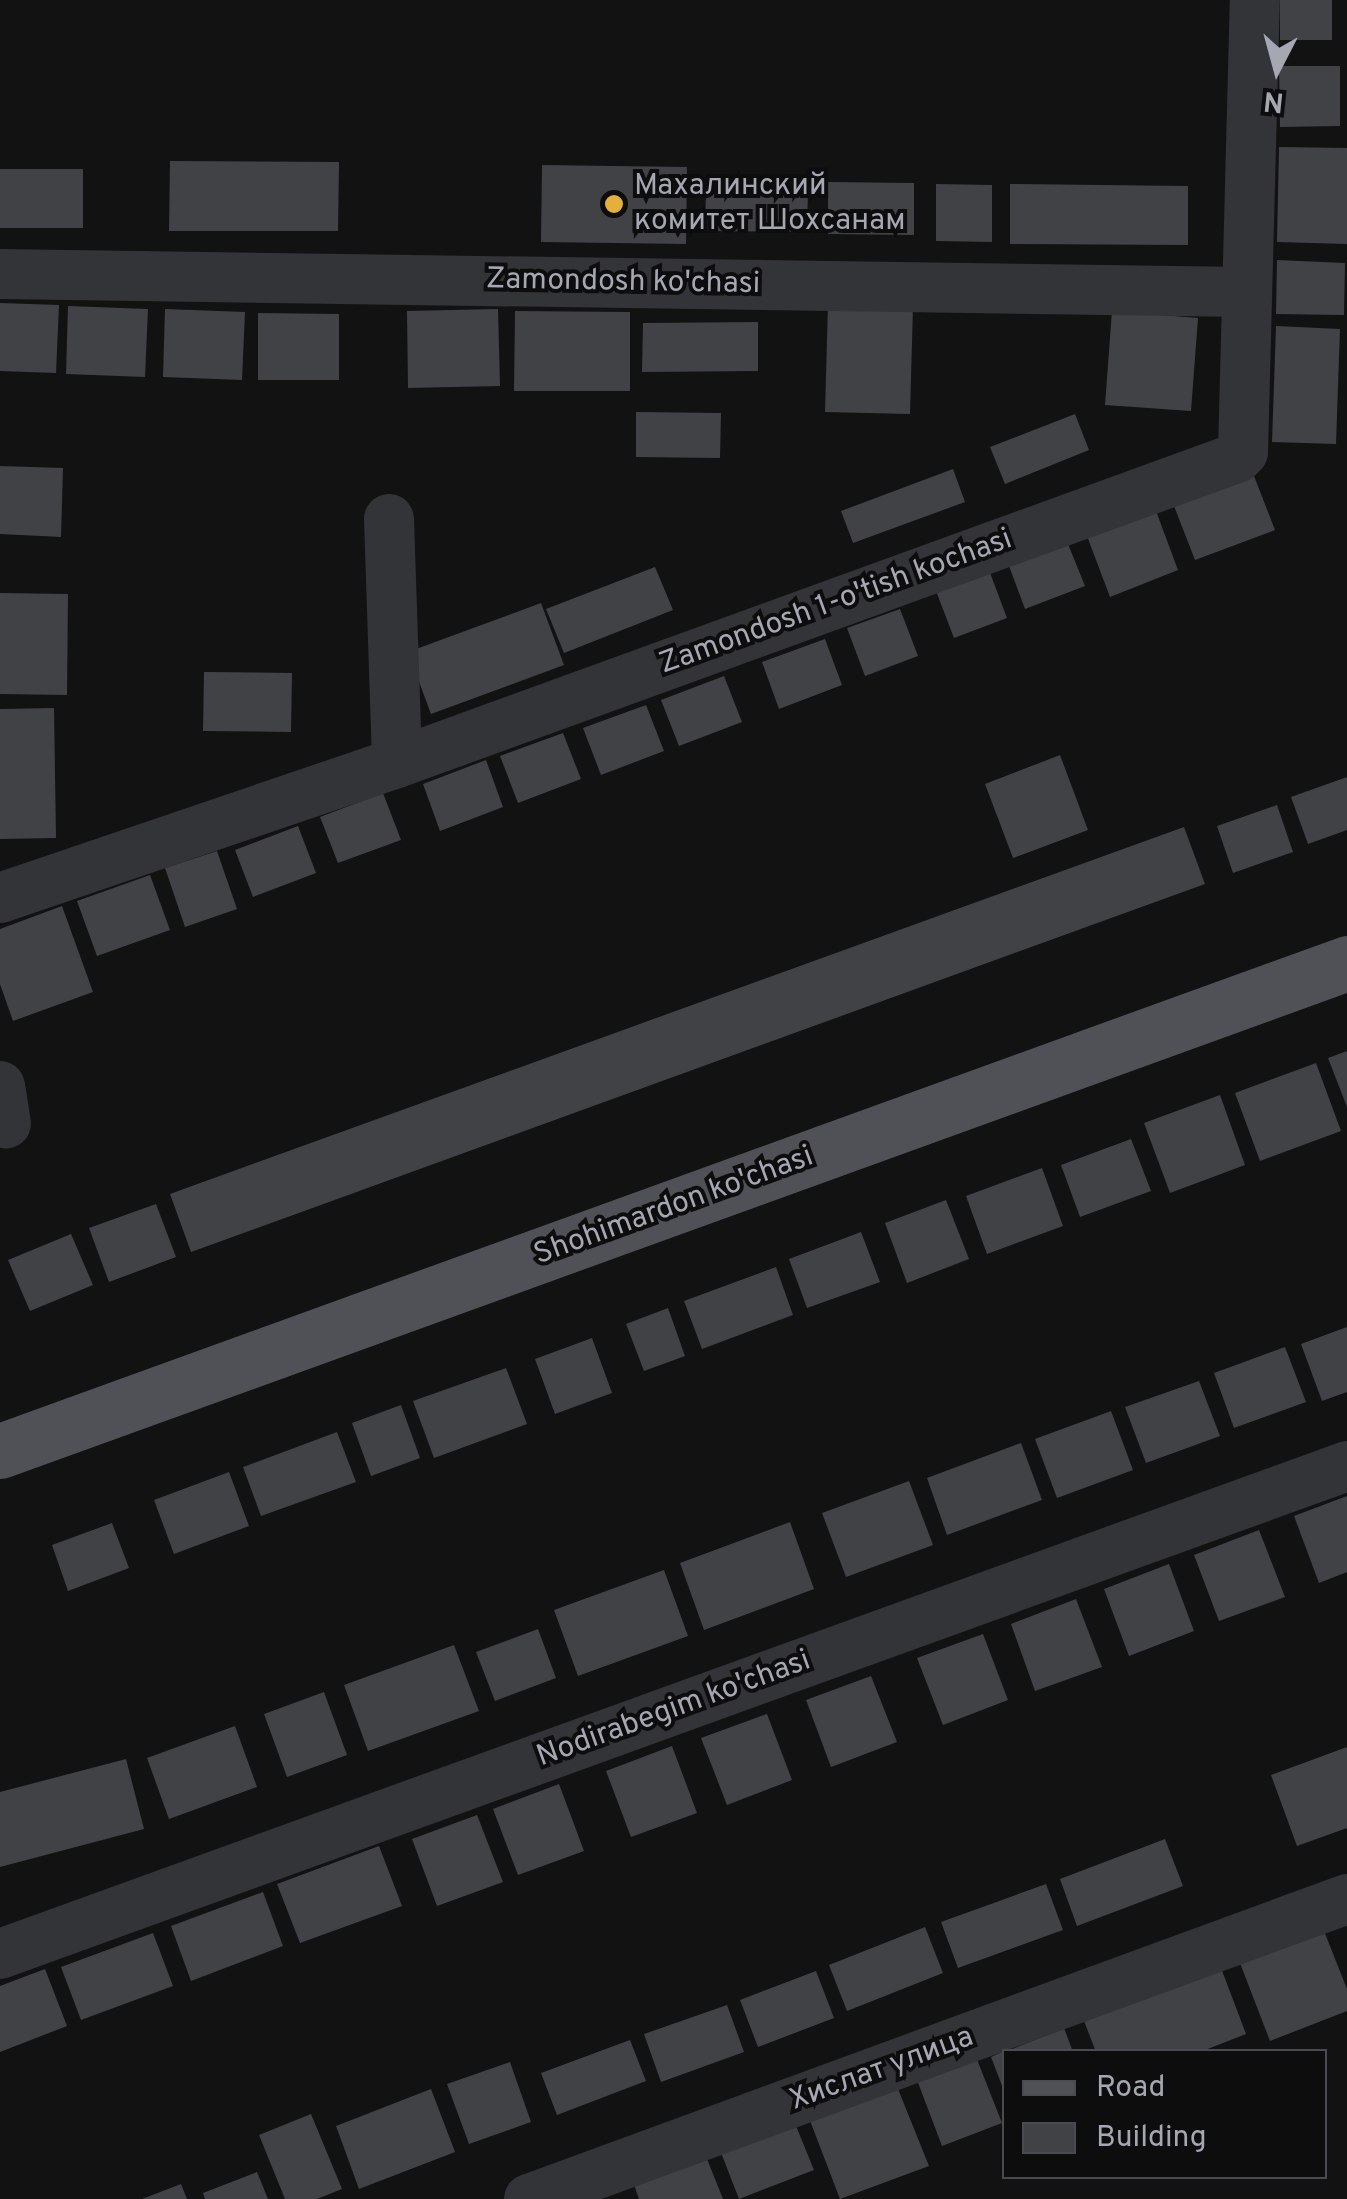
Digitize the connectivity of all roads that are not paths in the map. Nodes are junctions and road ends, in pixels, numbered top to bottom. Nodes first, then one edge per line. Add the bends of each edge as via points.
1 (1255, 0) edge
2 (0, 274) edge
3 (1247, 292) junction
4 (389, 519) dead end
5 (397, 763) junction
6 (0, 898) edge
7 (1347, 963) edge
8 (0, 1451) edge
9 (1347, 1466) edge
10 (1347, 1899) edge
11 (0, 1954) edge
12 (529, 2199) edge

1 - 3 street, Zamondosh 1-o'tish kochasi
2 - 3 street, Zamondosh ko'chasi
3 - 5 street, Zamondosh 1-o'tish kochasi via 1243,452 1237,458
4 - 5 street
5 - 6 street, Zamondosh 1-o'tish kochasi
7 - 8 main road, Shohimardon ko'chasi
9 - 11 street, Nodirabegim ko'chasi
10 - 12 street, Хислат улица

